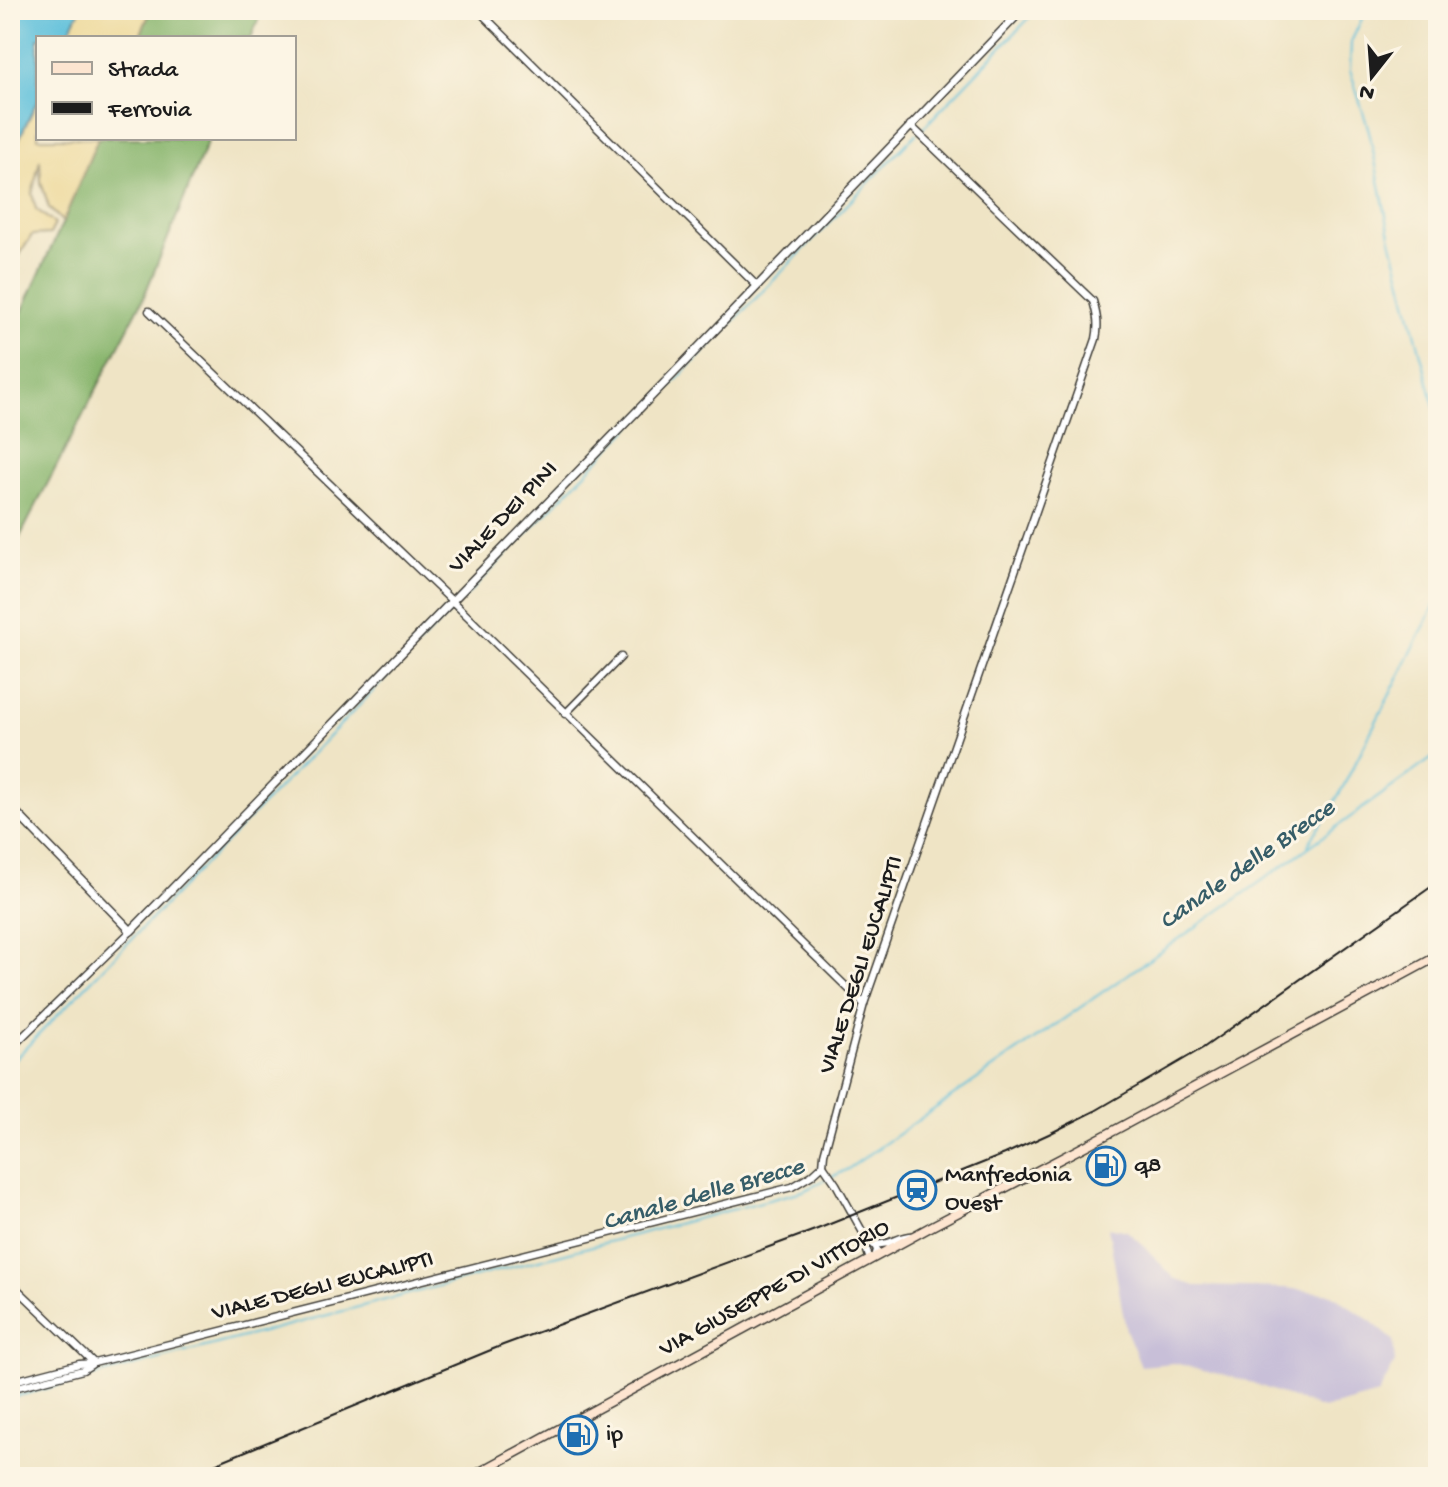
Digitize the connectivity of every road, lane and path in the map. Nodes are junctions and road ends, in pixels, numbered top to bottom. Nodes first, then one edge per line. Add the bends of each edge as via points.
1 (478, 10) edge
2 (1022, 10) edge
3 (912, 127) junction
4 (757, 286) junction
5 (149, 311) dead end
6 (452, 601) junction
7 (621, 657) dead end
8 (565, 714) junction
9 (10, 806) edge
10 (131, 931) junction
11 (1438, 956) edge
12 (864, 1004) junction
13 (10, 1049) edge
14 (826, 1168) junction
15 (915, 1236) junction
16 (866, 1238) junction
17 (874, 1244) junction
18 (873, 1259) junction
19 (12, 1287) edge
20 (94, 1363) junction
21 (10, 1382) edge
22 (10, 1389) edge
23 (471, 1477) edge

1 - 4 street
2 - 3 street, VIALE DEI PINI
3 - 4 street, VIALE DEI PINI
3 - 12 street, VIALE DEGLI EUCALIPTI via 1093,301 1098,327
4 - 6 street, VIALE DEI PINI
5 - 6 street
6 - 8 street
6 - 10 street, VIALE DEI PINI
7 - 8 street
8 - 12 street
9 - 10 street
10 - 13 street, VIALE DEI PINI
11 - 15 main road, VIA GIUSEPPE DI VITTORIO
12 - 14 street, VIALE DEGLI EUCALIPTI via 824,1154
14 - 16 street
14 - 20 street, VIALE DEGLI EUCALIPTI via 792,1187
15 - 17 street
15 - 18 main road, VIA GIUSEPPE DI VITTORIO
16 - 17 street
16 - 18 street
17 - 18 street
18 - 23 main road, VIA GIUSEPPE DI VITTORIO
19 - 20 street
20 - 21 street, VIALE DEGLI EUCALIPTI
20 - 22 street, VIALE DEGLI EUCALIPTI

